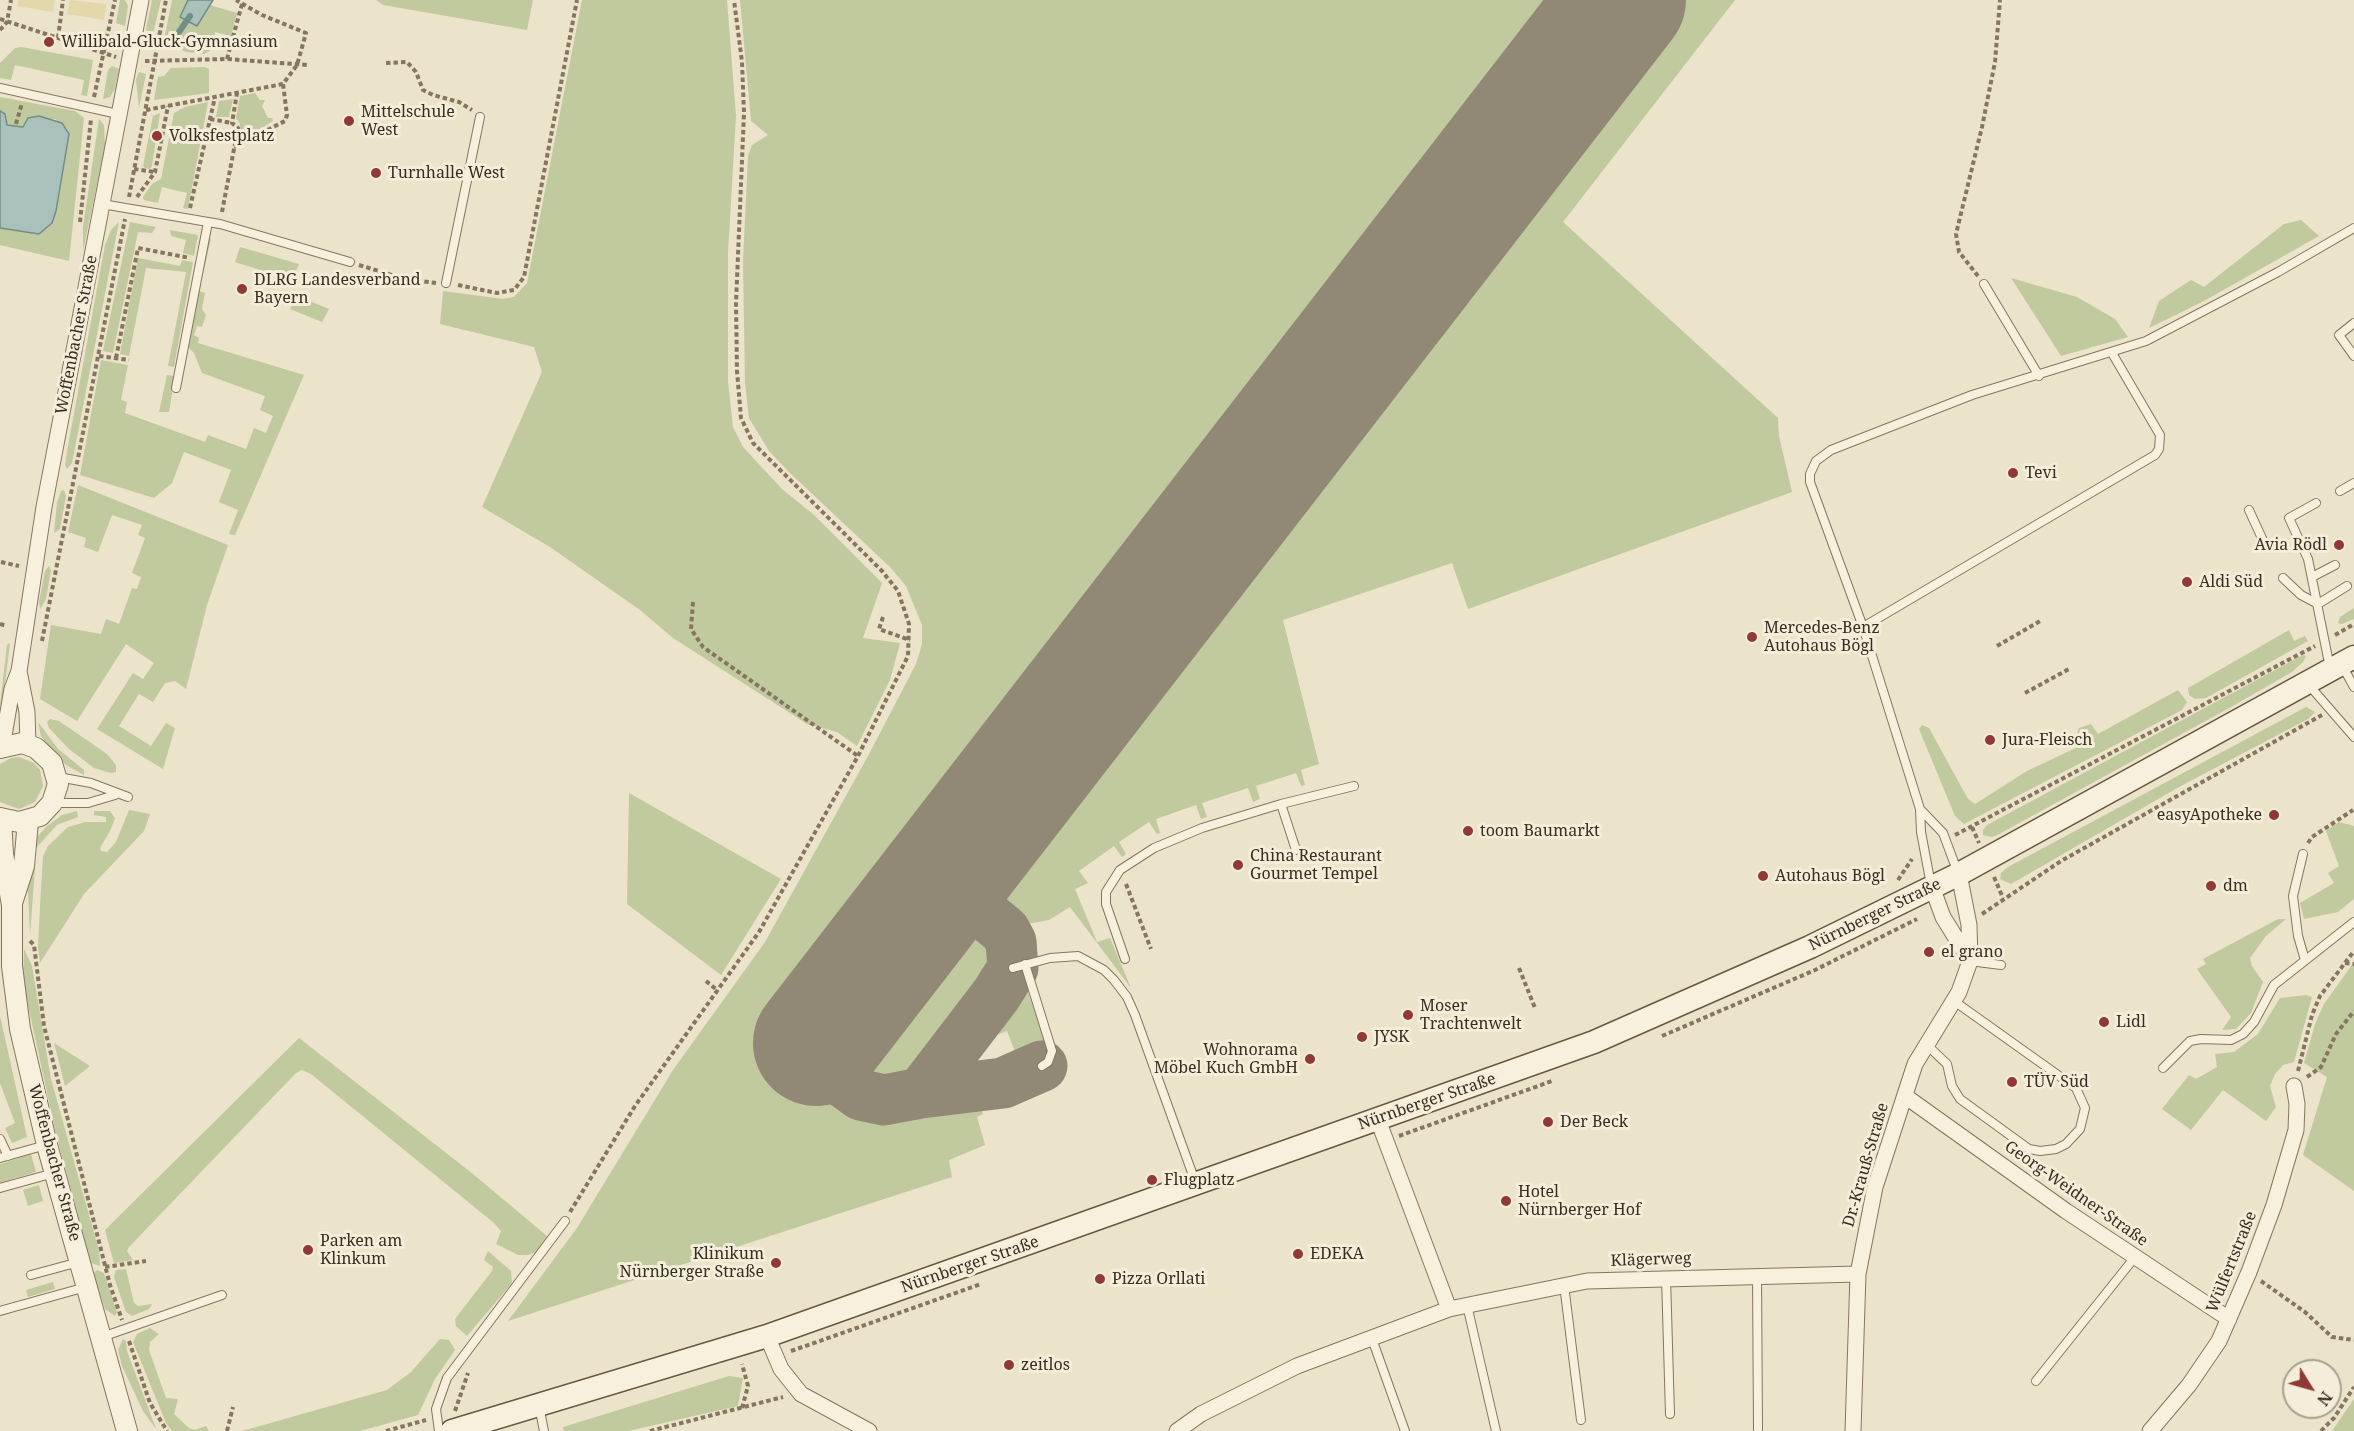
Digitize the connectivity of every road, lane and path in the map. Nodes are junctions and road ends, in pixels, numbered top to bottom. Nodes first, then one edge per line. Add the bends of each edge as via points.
1 (11, 0) edge
2 (63, 0) edge
3 (115, 0) edge
4 (141, 0) edge
5 (166, 0) edge
6 (236, 0) edge
7 (576, 0) edge
8 (734, 0) edge
9 (2000, 0) edge
10 (242, 4) junction
11 (0, 19) edge
12 (7, 22) junction
13 (0, 30) edge
14 (58, 38) junction
15 (103, 54) junction
16 (123, 58) dead end
17 (227, 59) junction
18 (154, 62) junction
19 (386, 63) dead end
20 (101, 64) dead end
21 (297, 65) junction
22 (309, 66) dead end
23 (282, 84) junction
24 (0, 88) edge
25 (237, 93) junction
26 (25, 94) junction
27 (215, 97) junction
28 (168, 106) junction
29 (146, 110) junction
30 (118, 114) junction
31 (480, 117) joint
32 (210, 119) junction
33 (232, 123) junction
34 (16, 124) dead end
35 (234, 147) junction
36 (134, 169) junction
37 (155, 172) junction
38 (102, 204) junction
39 (127, 207) junction
40 (188, 218) junction
41 (208, 222) junction
42 (220, 224) junction
43 (2354, 228) edge
44 (200, 260) junction
45 (350, 262) joint
46 (446, 283) junction
47 (1984, 284) joint
48 (2354, 323) edge
49 (2112, 353) junction
50 (99, 356) junction
51 (2354, 356) edge
52 (116, 358) junction
53 (129, 360) dead end
54 (2039, 376) junction
55 (176, 388) dead end
56 (2354, 483) edge
57 (2340, 490) dead end
58 (2316, 503) dead end
59 (2249, 510) dead end
60 (2266, 547) dead end
61 (1, 562) edge
62 (2335, 565) dead end
63 (20, 566) dead end
64 (2312, 577) junction
65 (2283, 578) dead end
66 (2347, 586) dead end
67 (693, 602) dead end
68 (2318, 604) junction
69 (883, 616) dead end
70 (2042, 620) dead end
71 (0, 624) edge
72 (2354, 624) edge
73 (8, 626) dead end
74 (1863, 627) junction
75 (910, 640) junction
76 (2325, 640) junction
77 (42, 641) dead end
78 (1997, 646) dead end
79 (2342, 663) edge
80 (2069, 669) dead end
81 (19, 671) junction
82 (2307, 683) junction
83 (2354, 687) edge
84 (2025, 693) dead end
85 (2322, 715) dead end
86 (2354, 736) edge
87 (28, 744) junction
88 (1, 748) edge
89 (858, 756) junction
90 (57, 776) junction
91 (1354, 786) dead end
92 (115, 795) junction
93 (128, 798) dead end
94 (52, 803) junction
95 (1281, 804) junction
96 (1920, 809) junction
97 (2353, 810) edge
98 (0, 818) edge
99 (28, 821) junction
100 (1972, 827) junction
101 (1961, 833) dead end
102 (2312, 837) dead end
103 (1978, 840) dead end
104 (1296, 850) dead end
105 (2303, 854) dead end
106 (1916, 856) dead end
107 (1120, 870) junction
108 (1959, 874) junction
109 (1994, 876) dead end
110 (1894, 884) dead end
111 (1932, 888) junction
112 (2004, 898) junction
113 (12, 905) junction
114 (1979, 917) dead end
115 (2354, 922) edge
116 (5, 936) edge
117 (34, 945) dead end
118 (1151, 949) dead end
119 (2354, 951) edge
120 (1125, 959) dead end
121 (2305, 960) junction
122 (1970, 961) junction
123 (2345, 963) junction
124 (1025, 964) junction
125 (2354, 964) edge
126 (2001, 965) dead end
127 (6, 968) edge
128 (1013, 968) dead end
129 (1519, 968) dead end
130 (706, 981) dead end
131 (717, 990) junction
132 (1954, 1001) junction
133 (1535, 1008) dead end
134 (2354, 1011) edge
135 (1926, 1044) junction
136 (1042, 1066) dead end
137 (2163, 1068) dead end
138 (2294, 1086) junction
139 (1905, 1096) junction
140 (1378, 1120) junction
141 (0, 1139) edge
142 (47, 1145) junction
143 (4, 1157) edge
144 (55, 1173) junction
145 (1196, 1185) junction
146 (0, 1188) edge
147 (565, 1221) joint
148 (2135, 1257) junction
149 (146, 1262) dead end
150 (106, 1267) junction
151 (84, 1272) junction
152 (2249, 1272) junction
153 (1858, 1274) junction
154 (31, 1275) dead end
155 (1757, 1275) junction
156 (1666, 1277) junction
157 (1564, 1284) junction
158 (222, 1295) dead end
159 (1467, 1305) junction
160 (1449, 1308) junction
161 (0, 1311) edge
162 (2229, 1318) junction
163 (125, 1329) junction
164 (767, 1336) junction
165 (1371, 1336) junction
166 (102, 1337) junction
167 (2354, 1340) edge
168 (742, 1365) dead end
169 (2036, 1381) dead end
170 (2354, 1387) edge
171 (784, 1397) dead end
172 (538, 1404) junction
173 (233, 1407) dead end
174 (742, 1408) junction
175 (465, 1409) dead end
176 (1670, 1414) dead end
177 (1581, 1420) dead end
178 (126, 1423) edge
179 (444, 1424) edge
180 (1758, 1429) dead end
181 (140, 1431) edge
182 (167, 1431) edge
183 (227, 1431) edge
184 (386, 1431) edge
185 (439, 1431) edge
186 (544, 1431) edge
187 (650, 1431) edge
188 (869, 1431) edge
189 (1177, 1431) edge
190 (1405, 1431) edge
191 (1496, 1431) edge
192 (1853, 1431) edge
193 (2150, 1431) edge
194 (2321, 1431) edge

1 - 12 path
2 - 14 path
3 - 15 path
4 - 30 street, Woffenbacher Straße
5 - 18 path
6 - 10 path
7 - 46 path via 522,283 514,290 497,294
8 - 75 path via 744,113 736,303 741,418 753,443 898,591 905,606
9 - 47 path via 1993,73 1956,234 1959,252
10 - 17 path
10 - 21 path via 306,33
11 - 12 path
12 - 13 path
12 - 14 path
14 - 15 path
15 - 16 path
15 - 20 path
17 - 18 path
17 - 21 path
18 - 29 path
19 - 31 path via 407,62 423,90 459,102
21 - 22 path
21 - 23 path
23 - 25 path
23 - 35 path via 285,122
24 - 26 lane
25 - 27 path
25 - 33 path
26 - 30 lane
26 - 34 path
27 - 28 path
27 - 32 path
28 - 29 path
28 - 37 path
29 - 36 path
30 - 38 street, Woffenbacher Straße
31 - 46 lane
32 - 33 path
32 - 40 path
33 - 35 path via 238,125
35 - 42 path
36 - 37 path
36 - 39 path
37 - 39 path via 143,192
38 - 39 lane
38 - 81 street, Woffenbacher Straße via 44,507
39 - 40 lane
39 - 50 path
40 - 41 lane
41 - 42 lane
41 - 44 lane
42 - 45 lane
43 - 49 lane via 2172,329
44 - 52 path via 138,248
44 - 55 lane
45 - 46 path via 405,279
47 - 54 lane
48 - 51 lane via 2339,336
49 - 54 lane
49 - 74 lane via 2160,435 2160,449 2155,455
50 - 52 path
50 - 77 path
52 - 53 path
54 - 74 lane via 1972,395 1831,450 1816,461 1810,474 1814,494
56 - 57 lane
58 - 64 lane via 2289,518
59 - 60 lane
61 - 63 path
62 - 64 lane
64 - 68 lane
65 - 68 lane
66 - 68 lane
67 - 89 path via 691,629 703,647
68 - 76 lane
69 - 75 path via 879,629
70 - 78 path
71 - 73 path
72 - 76 path
74 - 96 lane
75 - 89 path via 904,669
76 - 79 lane
76 - 100 path
79 - 82 main road, Nürnberger Straße
79 - 83 lane
80 - 84 path
81 - 87 street, Woffenbacher Straße
81 - 88 street, Woffenbacher Straße
82 - 86 lane
82 - 108 main road, Nürnberger Straße
85 - 112 path via 2061,861
87 - 88 street, Woffenbacher Straße
87 - 90 street via 48,757
89 - 131 path via 759,932
90 - 92 lane via 99,786
90 - 94 street
91 - 95 lane
92 - 93 lane
92 - 94 lane via 88,803
94 - 99 street via 40,816
95 - 104 lane
95 - 107 lane via 1202,828 1154,848
96 - 108 lane via 1943,833
96 - 111 lane
97 - 102 path
98 - 99 street, Woffenbacher Straße
98 - 113 street, Woffenbacher Straße
99 - 113 street, Woffenbacher Straße via 24,866
100 - 101 path
100 - 103 path
105 - 121 lane via 2293,896
106 - 110 path
107 - 118 path
107 - 120 lane via 1106,892 1106,904
108 - 111 main road, Nürnberger Straße
108 - 122 street, Dr.-Krauß-Straße via 1969,925
109 - 112 path
111 - 122 street via 1943,917
111 - 140 main road, Nürnberger Straße via 1613,1035
112 - 114 path
113 - 116 street, Woffenbacher Straße
115 - 121 lane
116 - 127 street, Woffenbacher Straße
117 - 150 path via 44,1026
119 - 123 path
121 - 137 lane via 2274,985 2243,1034 2231,1040 2190,1041
122 - 126 lane
122 - 132 street, Dr.-Krauß-Straße
123 - 125 path
123 - 138 path via 2316,1005
124 - 128 lane
124 - 136 lane via 1053,1051
124 - 145 lane via 1078,956 1114,980 1136,1015
127 - 142 street, Woffenbacher Straße
129 - 133 path
130 - 131 path
131 - 147 path via 635,1106
132 - 135 street, Dr.-Krauß-Straße
132 - 135 lane via 2076,1088 2085,1108 2080,1129 2067,1144 2056,1149 2040,1151 2023,1146 1960,1099 1947,1064
134 - 138 path via 2336,1034 2321,1068
135 - 139 street, Dr.-Krauß-Straße
138 - 152 street, Wülfertstraße via 2296,1130
139 - 148 street, Georg-Weidner-Straße
139 - 153 street, Dr.-Krauß-Straße via 1875,1187
140 - 145 main road, Nürnberger Straße
140 - 160 street
141 - 143 lane
142 - 143 lane
142 - 144 street, Woffenbacher Straße
144 - 146 lane
144 - 151 street, Woffenbacher Straße
145 - 164 main road, Nürnberger Straße
147 - 179 lane via 457,1362 439,1397
148 - 162 street, Georg-Weidner-Straße
148 - 169 lane
149 - 150 path
150 - 151 path
150 - 163 path
151 - 154 lane
151 - 161 lane
151 - 166 street, Woffenbacher Straße
152 - 162 street, Wülfertstraße
152 - 167 path via 2305,1312 2332,1337
153 - 155 street, Klägerweg
153 - 192 street, Dr.-Krauß-Straße
155 - 156 street, Klägerweg
155 - 180 lane
156 - 157 street, Klägerweg
156 - 176 lane
157 - 159 street, Klägerweg
157 - 177 lane
158 - 163 lane
159 - 160 street, Klägerweg
159 - 191 lane
160 - 165 street, Klägerweg
162 - 193 street, Wülfertstraße via 2202,1366
163 - 166 lane
163 - 182 path via 150,1403
164 - 172 main road, Nürnberger Straße
164 - 188 street via 781,1369 794,1387 844,1423
165 - 189 street, Klägerweg via 1297,1366 1201,1414
165 - 190 lane
166 - 178 street, Woffenbacher Straße
168 - 174 path via 748,1386
170 - 194 path
171 - 174 path
172 - 179 main road, Nürnberger Straße
172 - 186 lane
173 - 183 path
174 - 187 path
175 - 179 path
178 - 181 street, Woffenbacher Straße
179 - 184 path
179 - 185 lane

